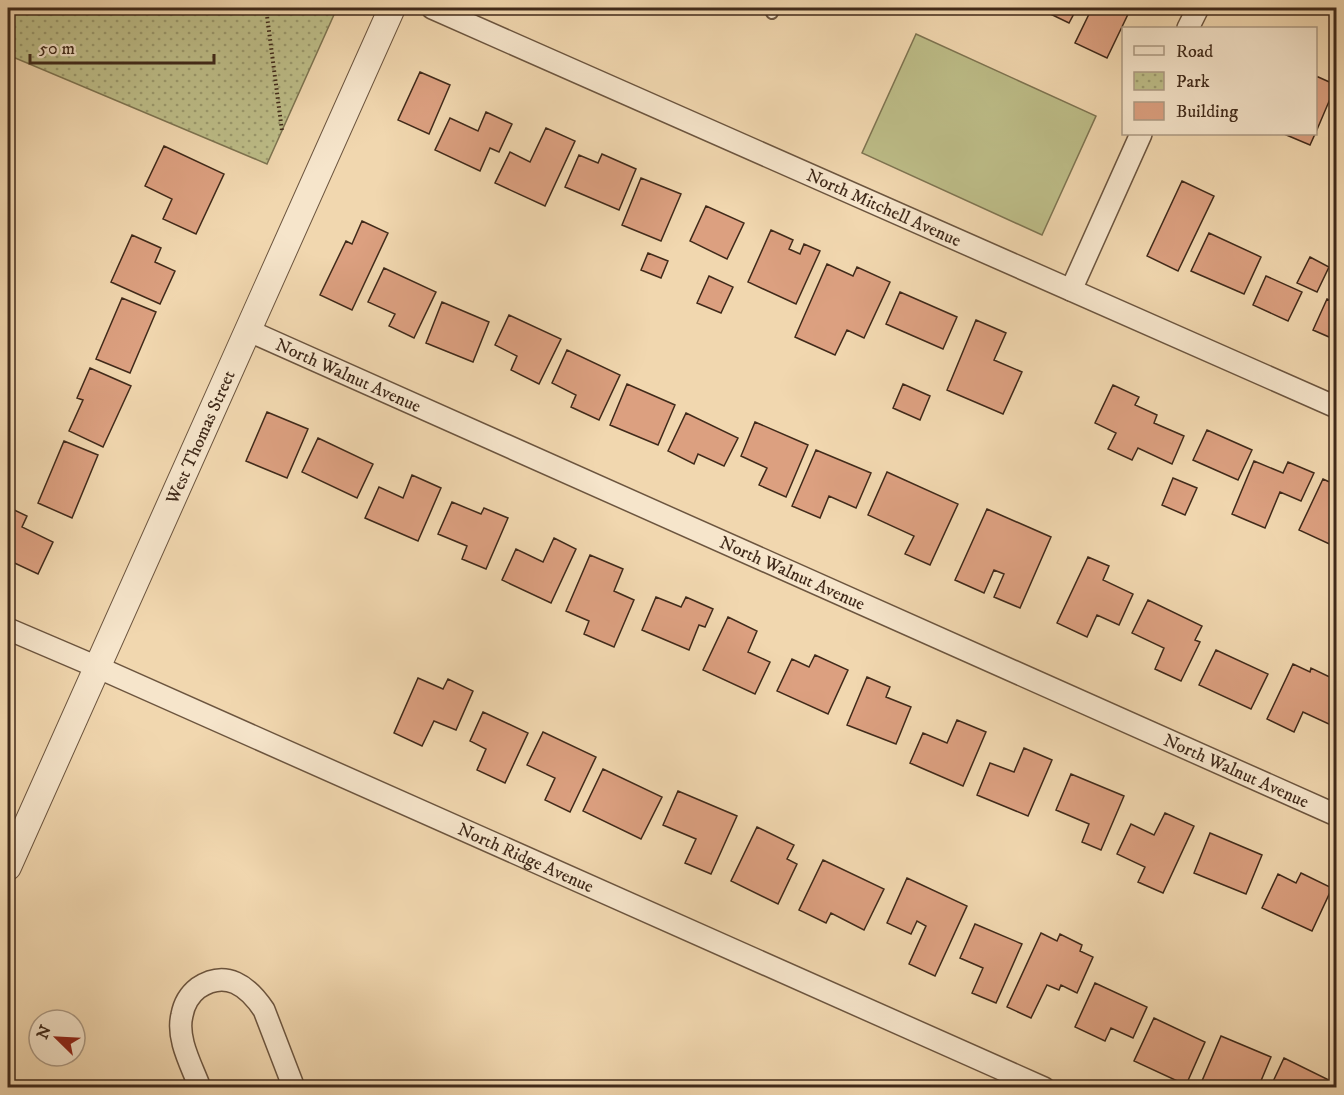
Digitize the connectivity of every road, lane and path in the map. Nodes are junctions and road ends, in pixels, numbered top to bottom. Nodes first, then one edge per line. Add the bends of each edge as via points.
1 (266, 8) edge
2 (392, 8) edge
3 (432, 8) edge
4 (1198, 8) edge
5 (1188, 27) edge
6 (282, 131) dead end
7 (1141, 135) edge
8 (1071, 290) junction
9 (247, 330) junction
10 (1336, 407) edge
11 (8, 629) edge
12 (97, 667) junction
13 (1336, 815) edge
14 (8, 867) edge
15 (200, 1088) edge
16 (294, 1088) edge
17 (1044, 1088) edge

1 - 6 path
2 - 9 street, West Thomas Street
3 - 8 street, North Mitchell Avenue
4 - 5 street
7 - 8 street
8 - 10 street, North Mitchell Avenue
9 - 12 street, West Thomas Street
9 - 13 street, North Walnut Avenue
11 - 12 street, North Ridge Avenue
12 - 14 street, West Thomas Street
12 - 17 street, North Ridge Avenue
15 - 16 street via 182,1040 181,1016 189,995 210,981 230,980 245,989 264,1010

